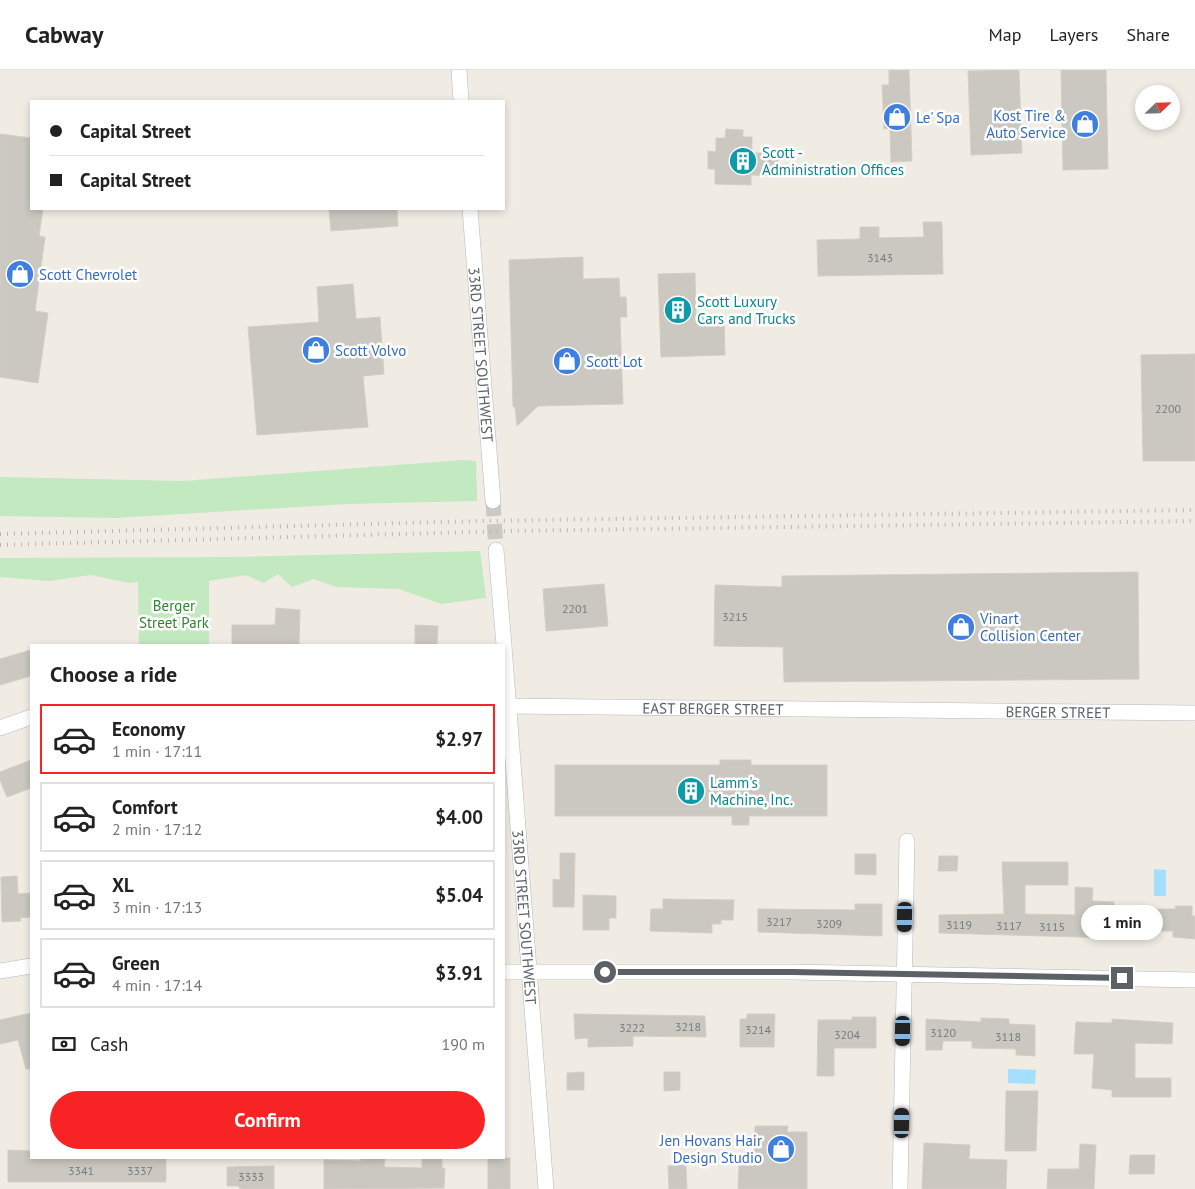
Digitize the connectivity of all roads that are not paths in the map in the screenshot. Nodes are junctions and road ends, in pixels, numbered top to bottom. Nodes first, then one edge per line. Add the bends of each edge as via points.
1 (459, 70) edge
2 (461, 100) edge
3 (470, 210) edge
4 (493, 501) tunnel mouth
5 (496, 550) tunnel mouth
6 (504, 644) edge
7 (505, 676) edge
8 (506, 706) edge
9 (920, 712) joint
10 (1195, 713) edge
11 (30, 718) edge
12 (0, 728) edge
13 (907, 841) dead end
14 (30, 966) edge
15 (0, 971) edge
16 (505, 972) edge
17 (530, 972) junction
18 (904, 974) junction
19 (1195, 980) edge
20 (546, 1189) edge
21 (900, 1189) edge

1 - 2 street
3 - 4 street, 33RD STREET SOUTHWEST
5 - 6 street, 33RD STREET SOUTHWEST
7 - 8 street, 33RD STREET SOUTHWEST
8 - 9 street, EAST BERGER STREET
8 - 17 street, 33RD STREET SOUTHWEST
9 - 10 street, BERGER STREET
11 - 12 street
13 - 18 street
14 - 15 street
16 - 17 street
17 - 18 street
17 - 20 street, 33RD STREET SOUTHWEST
18 - 19 street
18 - 21 street

